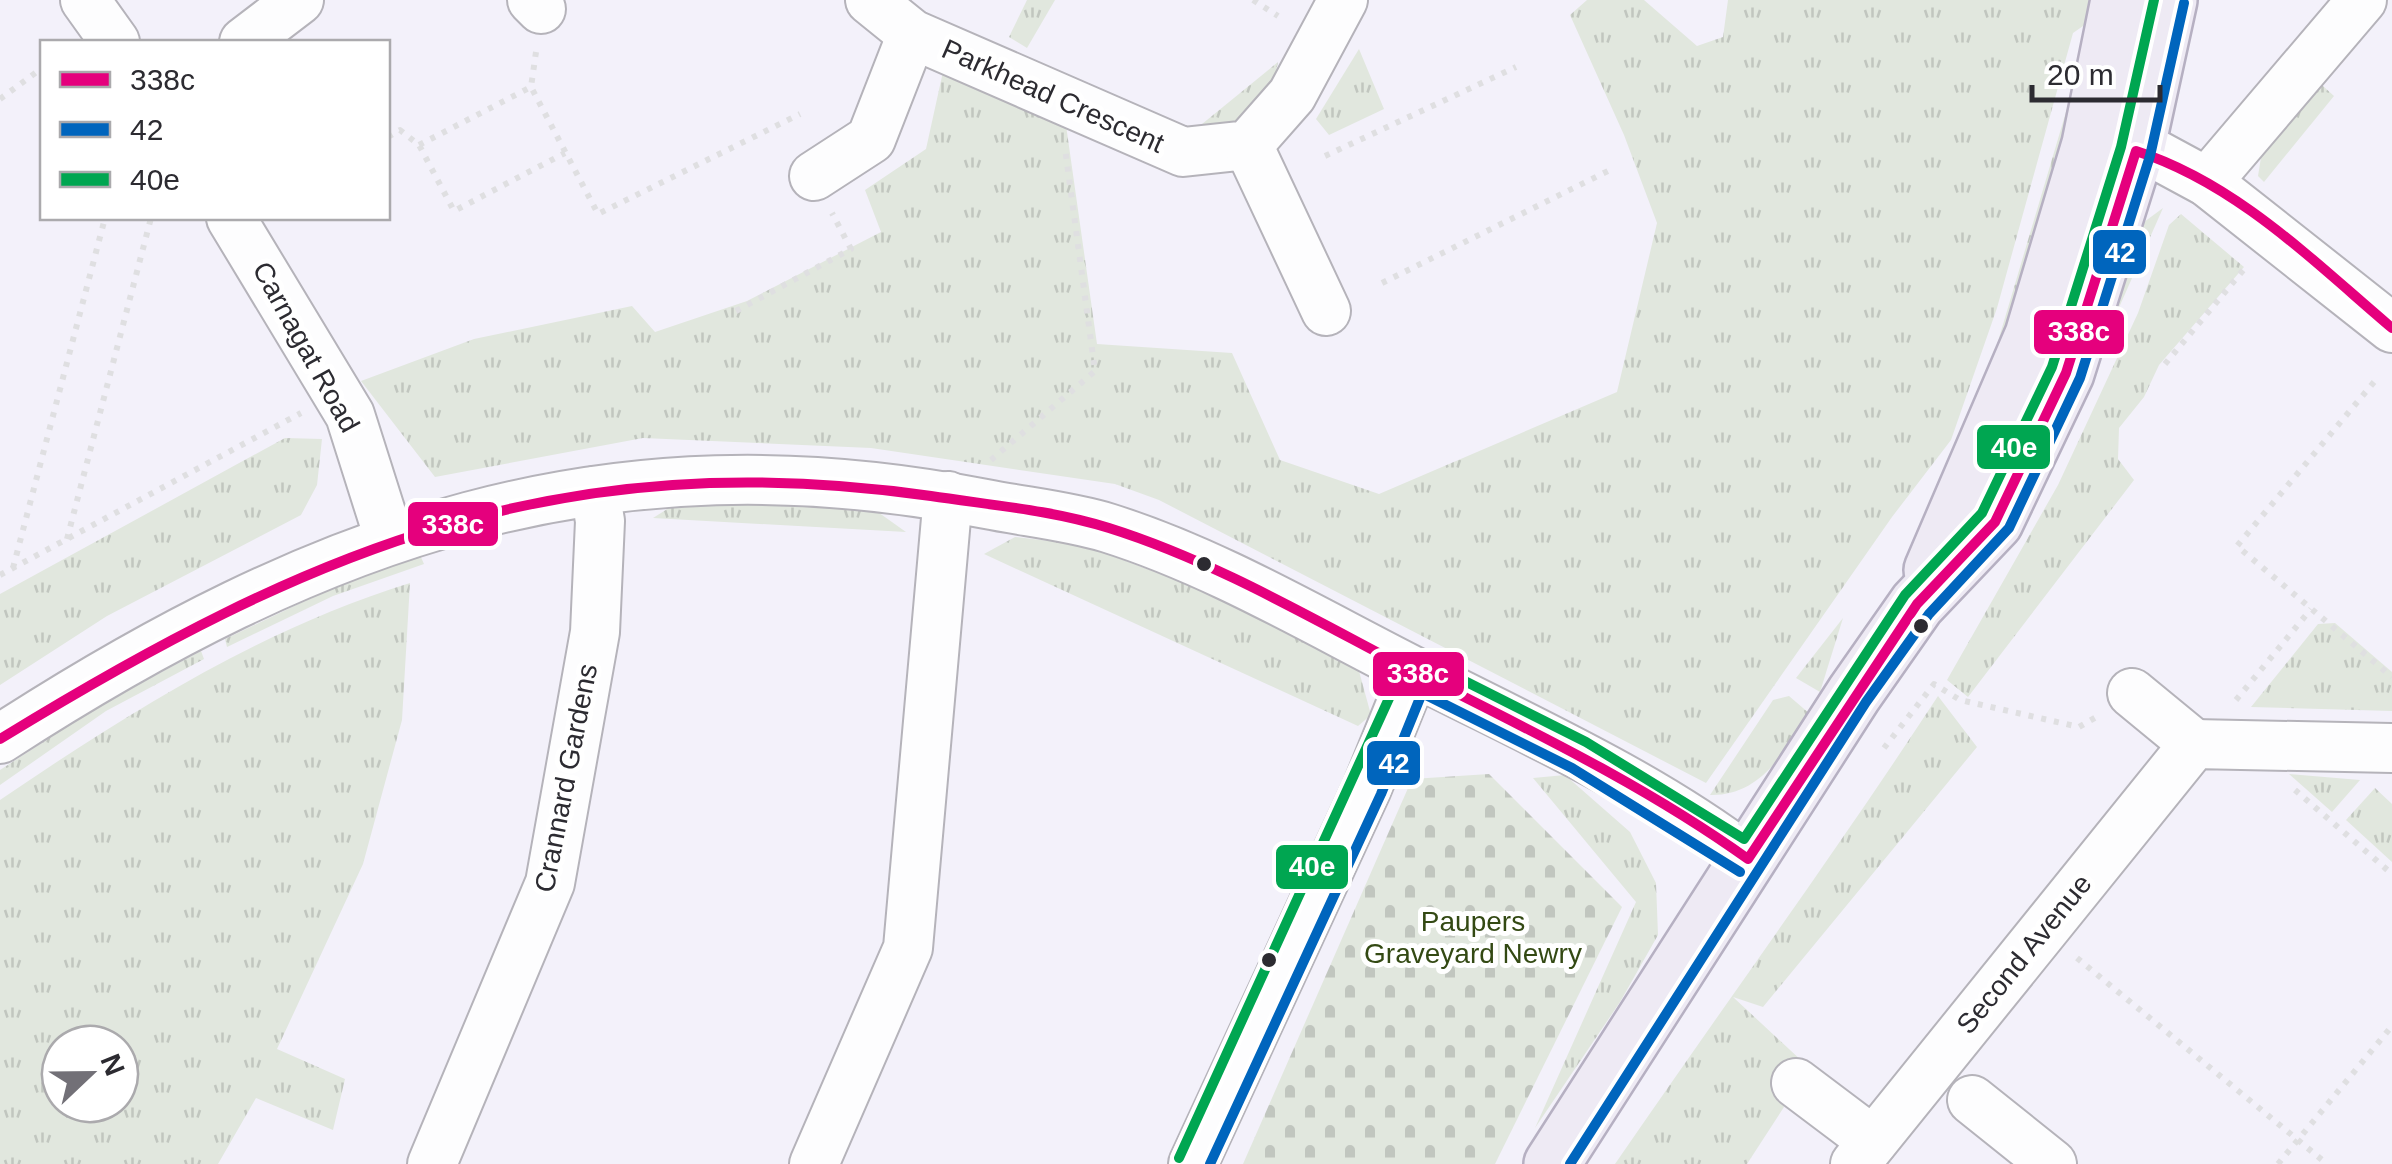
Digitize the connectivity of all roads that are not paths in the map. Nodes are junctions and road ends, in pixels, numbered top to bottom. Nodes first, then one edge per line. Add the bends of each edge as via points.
1 (85, 0) edge
2 (299, 0) edge
3 (870, 0) edge
4 (1343, 0) edge
5 (2120, 0) edge
6 (2169, 0) edge
7 (2362, 0) edge
8 (912, 34) junction
9 (114, 40) edge
10 (247, 40) edge
11 (1248, 145) junction
12 (2113, 148) junction
13 (814, 176) road end
14 (2207, 182) junction
15 (232, 220) edge
16 (1326, 311) dead end
17 (2392, 328) edge
18 (963, 484) junction
19 (595, 491) junction
20 (389, 538) junction
21 (1414, 672) junction
22 (2132, 693) road end
23 (2222, 734) junction
24 (0, 740) edge
25 (2392, 748) edge
26 (1748, 859) junction
27 (1796, 1083) dead end
28 (1972, 1100) dead end
29 (1864, 1152) edge
30 (2043, 1161) edge
31 (432, 1164) edge
32 (814, 1164) edge
33 (1193, 1164) edge
34 (1552, 1164) edge

1 - 9 street
2 - 10 street
3 - 8 street, Parkhead Crescent
4 - 11 street via 1292,95
5 - 12 main road
6 - 12 main road
7 - 14 street
8 - 11 street, Parkhead Crescent via 1182,152
8 - 13 street via 871,139
11 - 16 street
12 - 14 street via 2157,155
12 - 26 main road via 1917,604
14 - 17 street
15 - 20 street, Carnagat Road via 337,393
18 - 19 street via 706,478
18 - 21 street via 1107,528 1256,589
18 - 32 street via 908,948
19 - 20 street via 479,510
19 - 31 street, Crannard Gardens via 595,632 550,883
20 - 24 street via 291,577 110,668
21 - 26 street via 1579,755
21 - 33 street
22 - 23 street
23 - 25 street
23 - 29 street, Second Avenue via 2043,930
26 - 34 main road
27 - 29 street
28 - 30 street

